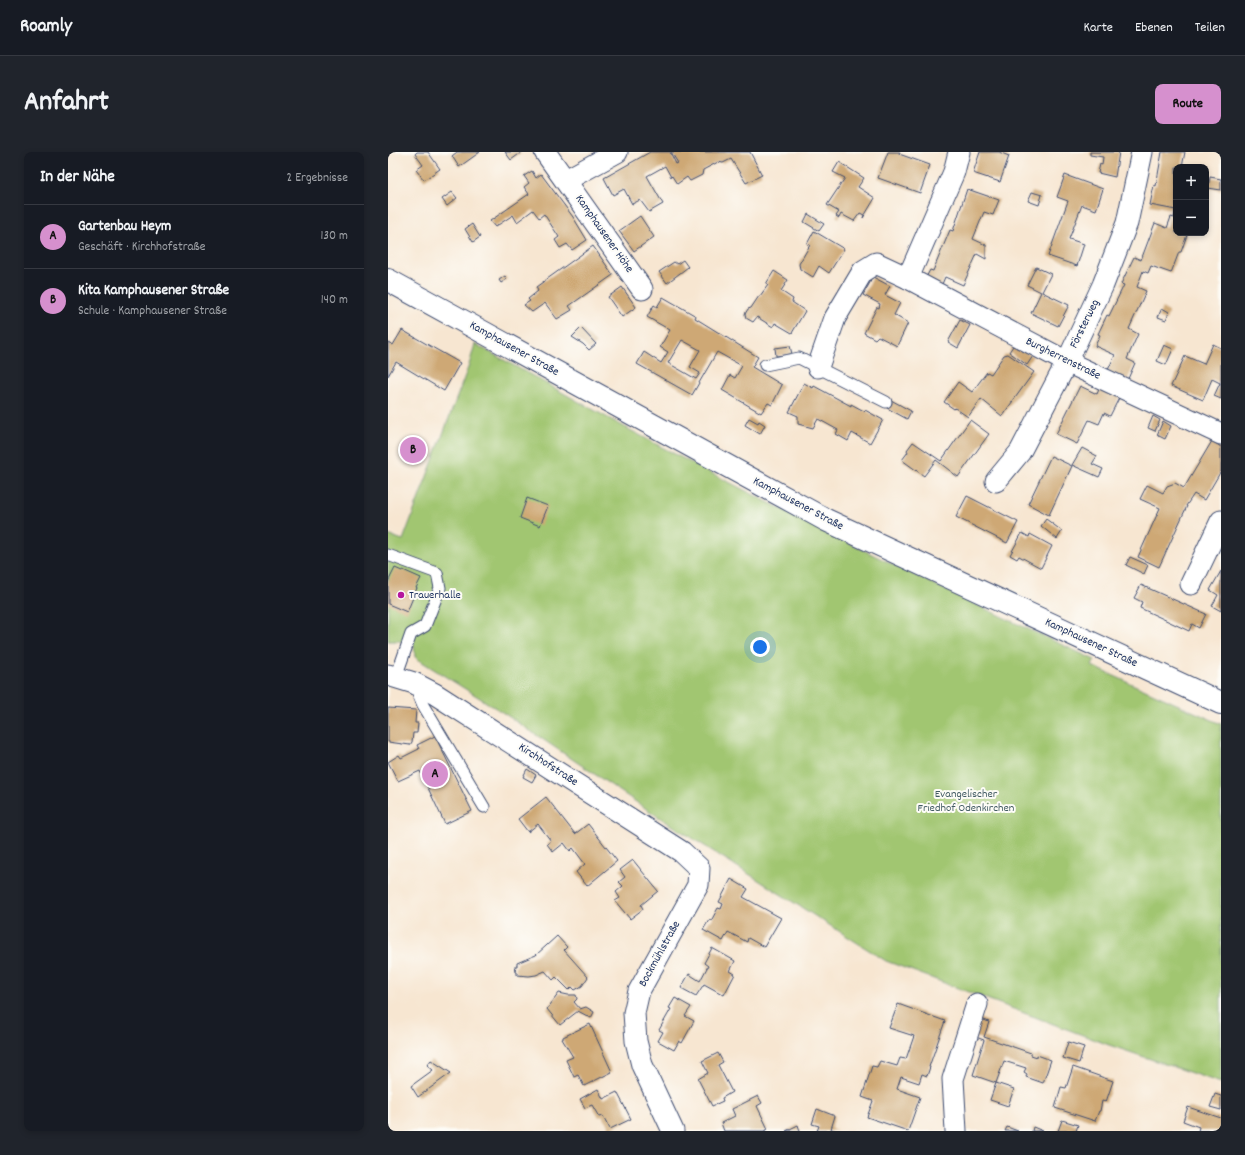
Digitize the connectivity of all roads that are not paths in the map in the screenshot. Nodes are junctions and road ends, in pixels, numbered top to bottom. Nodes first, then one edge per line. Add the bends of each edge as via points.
1 (546, 152) edge
2 (617, 152) edge
3 (959, 152) edge
4 (1142, 152) edge
5 (566, 180) junction
6 (908, 278) junction
7 (388, 280) edge
8 (642, 289) dead end
9 (1067, 362) junction
10 (766, 365) dead end
11 (818, 367) junction
12 (886, 402) dead end
13 (1221, 434) edge
14 (996, 481) dead end
15 (1221, 521) edge
16 (388, 555) edge
17 (1191, 584) dead end
18 (399, 679) edge
19 (1221, 703) edge
20 (484, 807) dead end
21 (699, 868) joint
22 (977, 1004) dead end
23 (673, 1131) edge
24 (956, 1131) edge

1 - 5 street, Kamphausener Höhe
2 - 5 street
3 - 6 street via 954,172
4 - 9 street, Försterweg via 1127,223 1103,286
5 - 8 street, Kamphausener Höhe
6 - 9 street, Burgherrenstraße
6 - 11 street, Burgherrenstraße via 876,263 863,271 835,318
7 - 19 main road, Kamphausener Straße via 826,520
9 - 13 street, Burgherrenstraße
9 - 14 street, Försterweg via 1020,452
10 - 11 lane via 799,358
11 - 12 lane
15 - 17 street
16 - 18 lane via 437,573 440,588 425,626 411,634
18 - 20 lane via 423,705
18 - 21 street, Kirchhofstraße via 435,694 547,764 682,852
21 - 23 street, Bockmühlstraße via 698,885 639,991 634,1014 636,1041 642,1065
22 - 24 street via 953,1079

